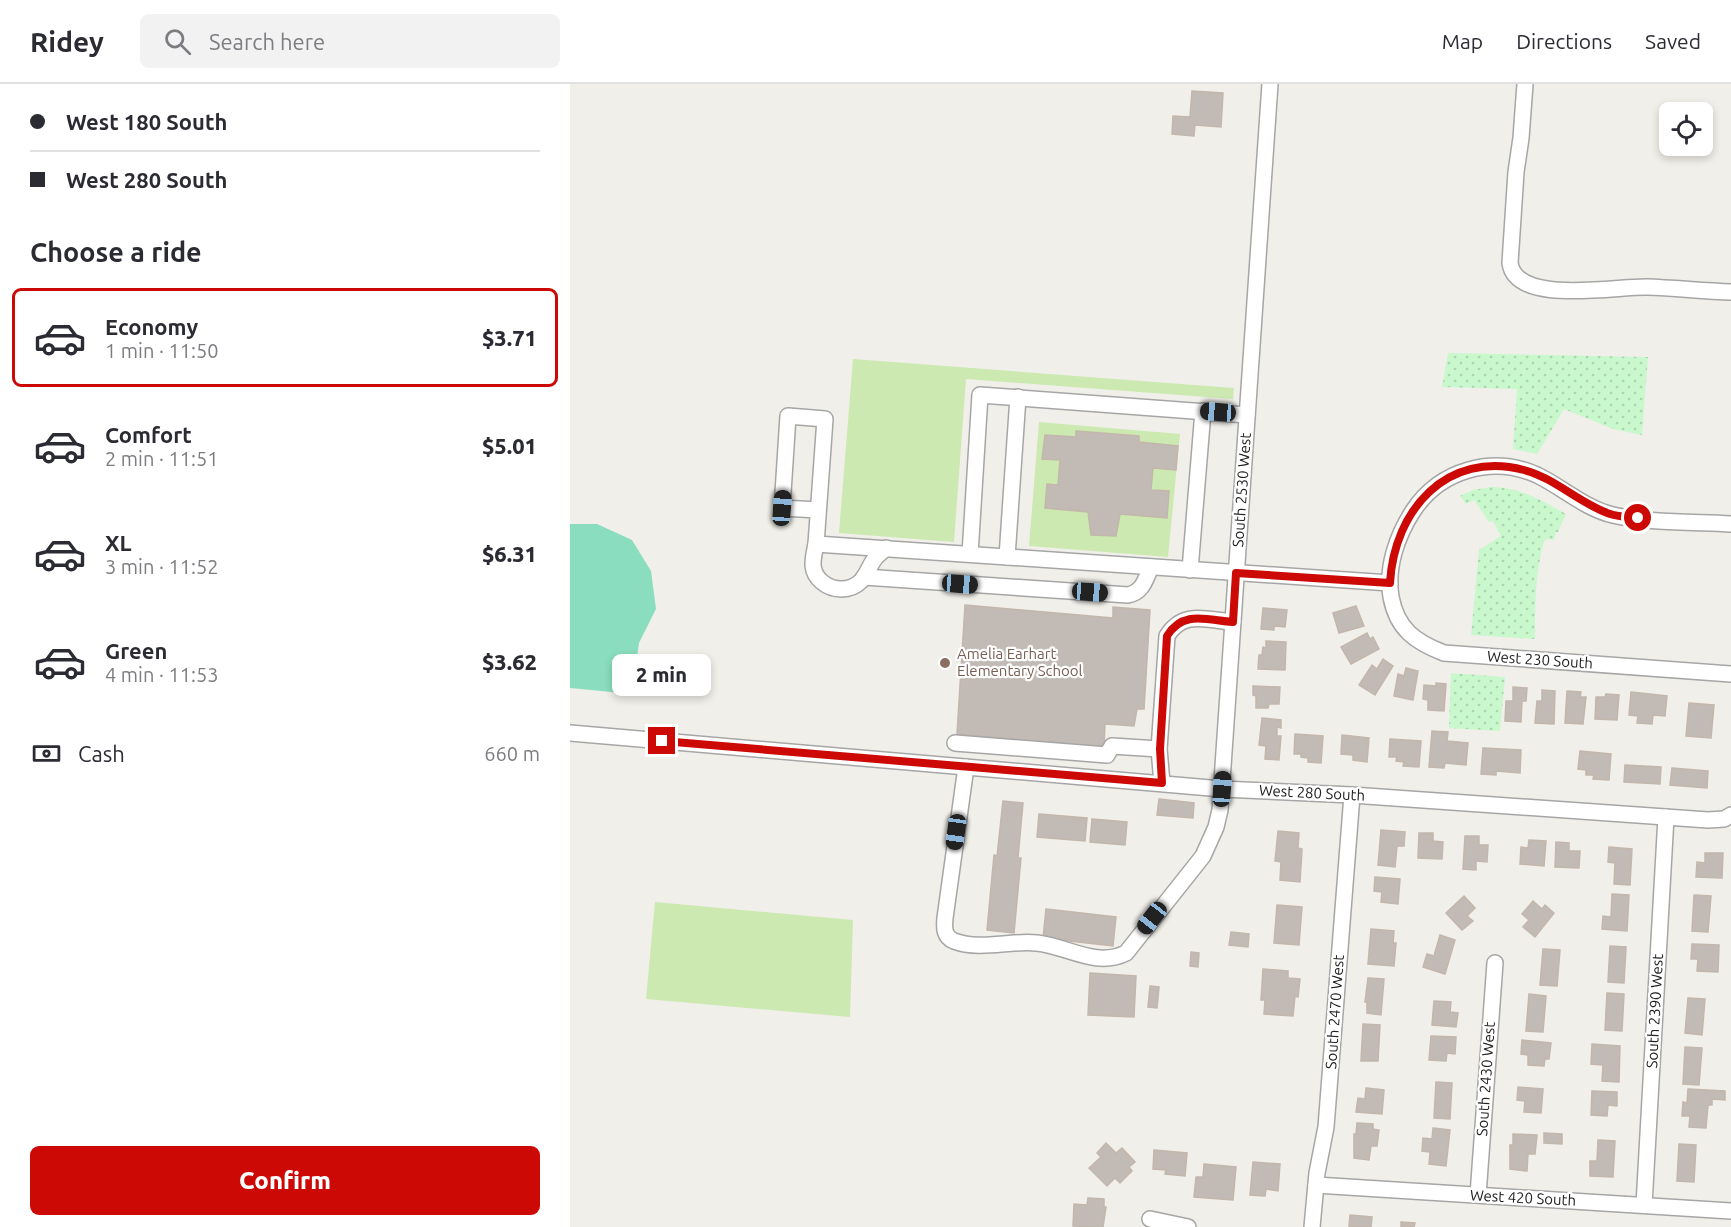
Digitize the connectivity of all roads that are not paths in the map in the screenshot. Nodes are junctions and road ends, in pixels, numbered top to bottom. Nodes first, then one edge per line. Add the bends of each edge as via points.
1 (1270, 84) edge
2 (1526, 84) edge
3 (1731, 292) edge
4 (1018, 398) junction
5 (1203, 411) junction
6 (1247, 415) junction
7 (819, 510) junction
8 (1731, 524) edge
9 (816, 544) junction
10 (886, 548) junction
11 (970, 554) junction
12 (1007, 557) junction
13 (1151, 567) junction
14 (1190, 570) junction
15 (1236, 573) junction
16 (864, 577) junction
17 (1390, 583) junction
18 (1233, 622) junction
19 (1731, 674) edge
20 (570, 733) edge
21 (955, 743) dead end
22 (1160, 749) junction
23 (966, 767) junction
24 (1162, 783) junction
25 (1222, 789) junction
26 (1352, 795) junction
27 (1731, 815) edge
28 (1666, 817) junction
29 (1495, 963) dead end
30 (1316, 1185) junction
31 (1478, 1195) junction
32 (1644, 1205) junction
33 (1731, 1210) edge
34 (1150, 1219) dead end
35 (1188, 1227) edge
36 (1312, 1227) edge

1 - 6 street, South 2530 West
2 - 3 street via 1515,183 1511,271 1523,282 1558,290 1657,288
4 - 5 street
4 - 11 street via 980,395
4 - 12 street
5 - 6 street
5 - 14 street
6 - 15 street, South 2530 West
7 - 7 street via 825,419 788,416 782,508
7 - 9 street
8 - 17 street, West 230 South via 1613,515 1525,470 1473,468 1437,485 1414,508 1395,548
9 - 10 street
9 - 16 street via 813,570 826,585 843,589
10 - 11 street
10 - 16 street via 876,556
11 - 12 street
12 - 13 street
13 - 14 street
13 - 16 street via 1142,588 1128,595
14 - 15 street
15 - 17 street
15 - 18 street, South 2530 West
17 - 19 street, West 230 South via 1395,613 1402,626 1419,641 1444,653
18 - 22 street via 1183,620 1167,636
18 - 25 street, South 2530 West
20 - 23 street, West 280 South
21 - 22 street via 1107,754 1113,746
22 - 24 street
23 - 24 street, West 280 South
23 - 25 street, South 2530 West via 945,918 948,938 974,945 1037,943 1103,960 1126,953 1203,856 1216,827
24 - 25 street, West 280 South
25 - 26 street, West 280 South
26 - 28 street, West 280 South
26 - 30 street, South 2470 West via 1326,1128
27 - 28 street, West 280 South via 1718,820
28 - 32 street, South 2390 West
29 - 31 street, South 2430 West
30 - 31 street, West 420 South
30 - 36 street, South 2470 West
31 - 32 street, West 420 South
32 - 33 street, West 420 South
34 - 35 street

